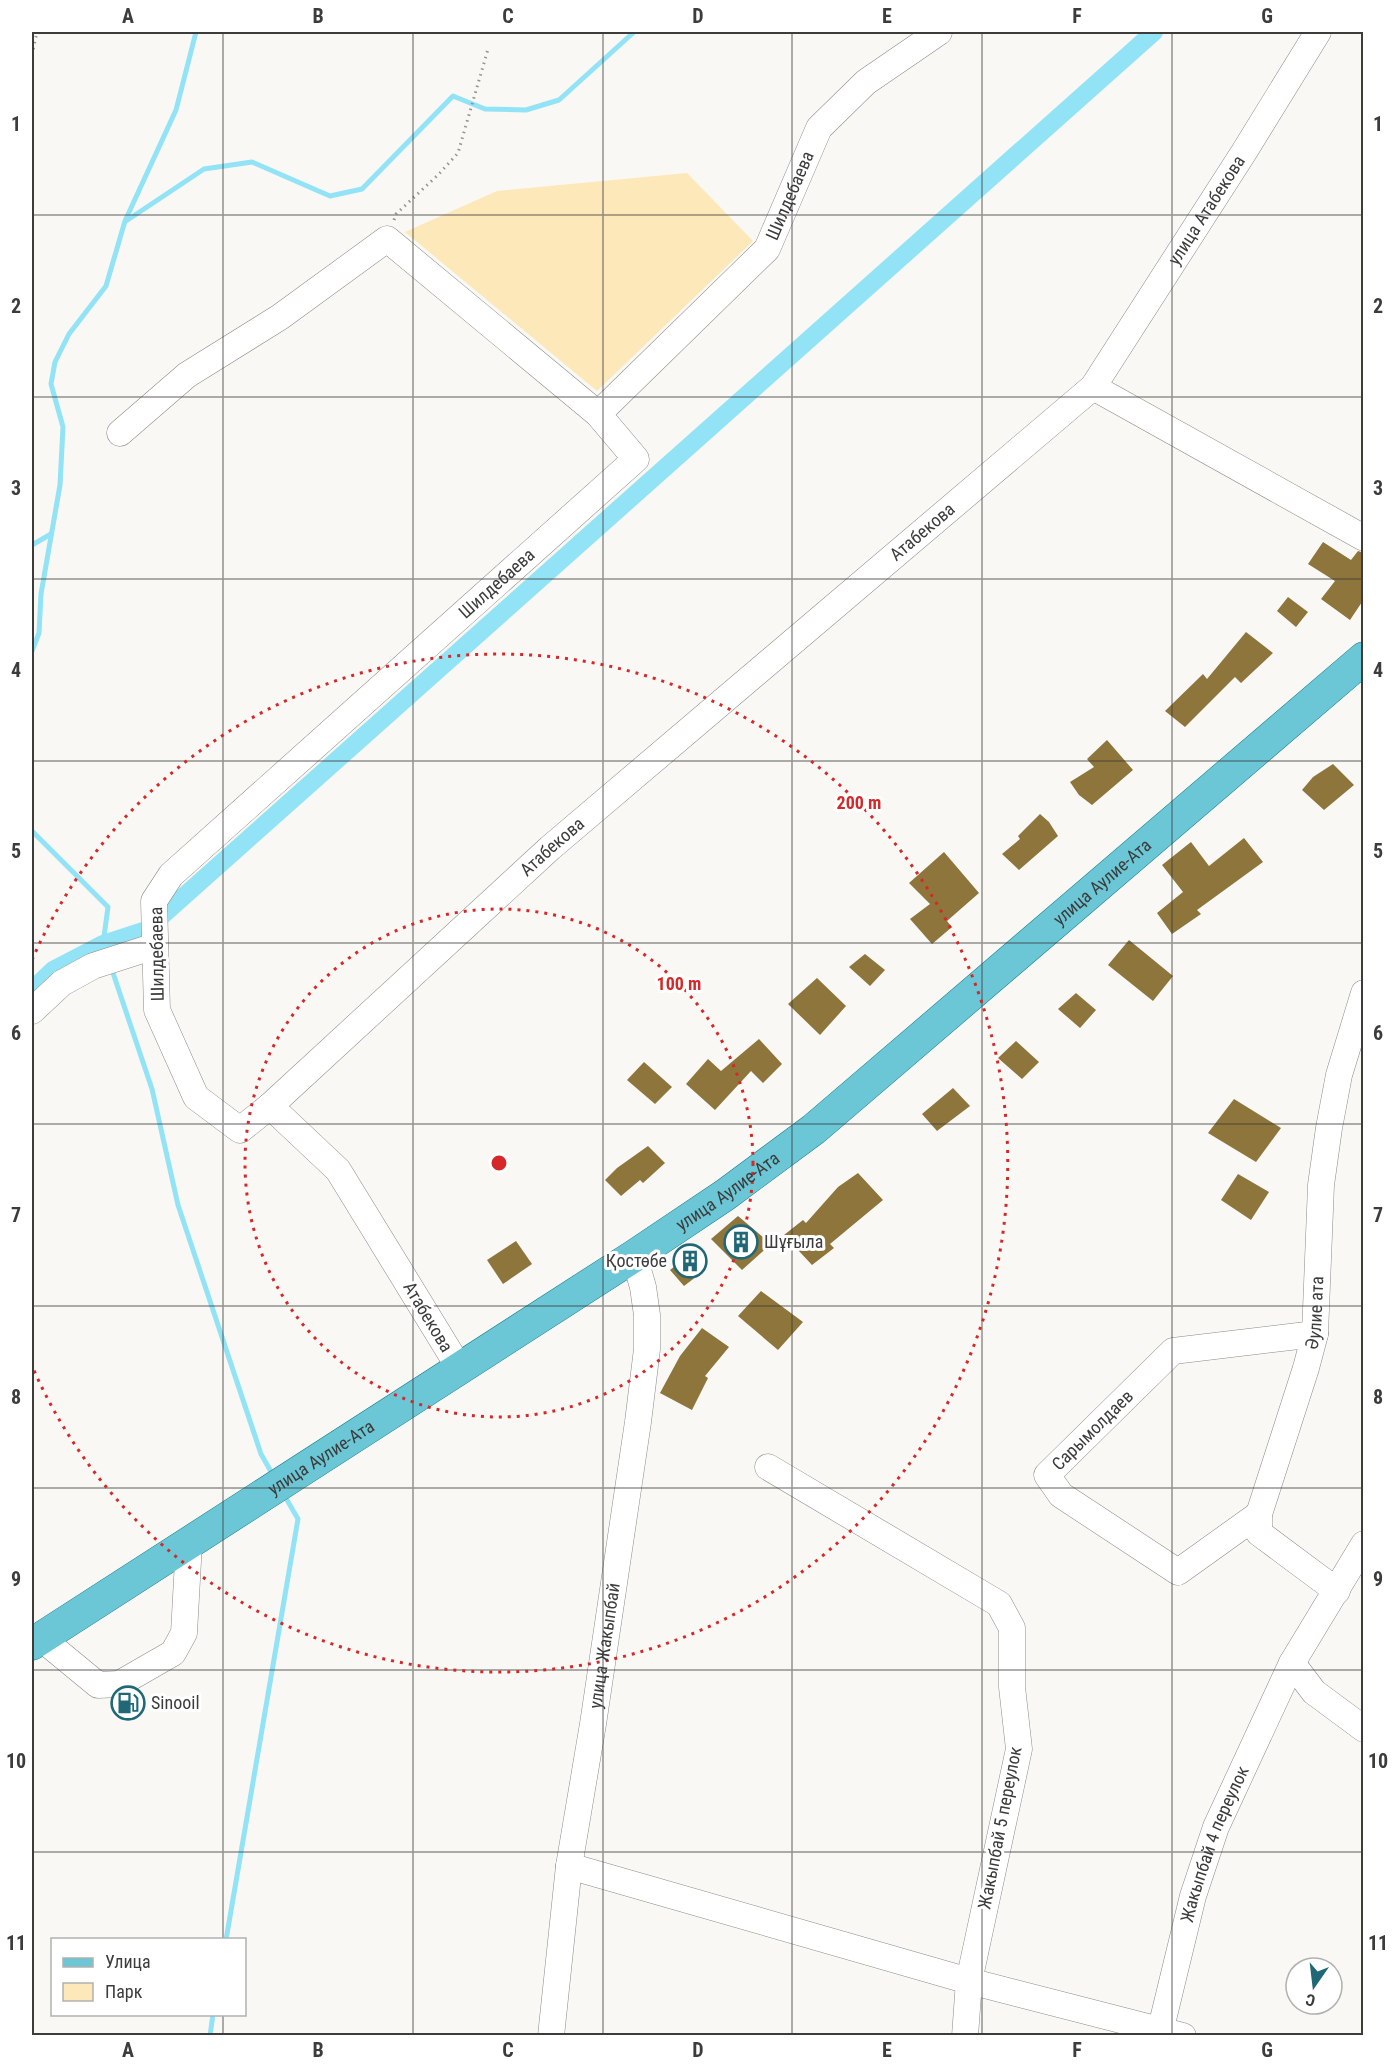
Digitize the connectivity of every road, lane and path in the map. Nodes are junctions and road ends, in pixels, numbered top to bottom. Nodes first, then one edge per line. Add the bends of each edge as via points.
1 (37, 32) edge
2 (939, 32) edge
3 (1318, 32) edge
4 (488, 49) dead end
5 (32, 55) edge
6 (387, 239) junction
7 (1093, 387) junction
8 (598, 414) junction
9 (120, 433) dead end
10 (1364, 538) edge
11 (1364, 658) edge
12 (155, 946) junction
13 (1364, 993) edge
14 (32, 1011) edge
15 (270, 1106) junction
16 (634, 1256) junction
17 (1315, 1334) junction
18 (460, 1369) junction
19 (768, 1467) dead end
20 (1259, 1514) junction
21 (189, 1543) junction
22 (1364, 1544) edge
23 (1337, 1591) junction
24 (36, 1641) edge
25 (1292, 1663) junction
26 (1364, 1729) edge
27 (569, 1866) junction
28 (969, 1981) junction
29 (1167, 2034) edge
30 (551, 2036) edge
31 (965, 2036) edge

1 - 5 path
2 - 8 street, Шилдебаева via 866,82 819,128 767,249
3 - 7 street, улица Атабекова
4 - 6 path via 458,153 396,214
6 - 8 street
6 - 9 street via 280,317 187,375
7 - 10 street
7 - 15 street, Атабекова via 550,848
8 - 12 street, Шилдебаева via 636,459 171,875 154,901
11 - 16 main road, улица Аулие-Ата via 813,1129
12 - 14 street via 93,966 62,983
12 - 15 street, Шилдебаева via 157,1010 196,1097 240,1130
13 - 17 street, Әулие ата via 1339,1075 1328,1139
15 - 18 street, Атабекова via 338,1170
16 - 18 main road, улица Аулие-Ата
16 - 27 street, улица Жакыпбай via 643,1287 647,1349
17 - 20 street, Әулие ата
17 - 20 street, Сарымолдаев via 1173,1351 1047,1475 1061,1495 1178,1572
18 - 21 main road, улица Аулие-Ата
19 - 28 street, Жакыпбай 5 переулок via 999,1604 1012,1628 1012,1687 1019,1749
20 - 23 street via 1259,1533
21 - 24 main road, улица Аулие-Ата
21 - 24 street via 184,1633 173,1653 119,1684 98,1685
22 - 23 street
23 - 25 street
25 - 26 street via 1314,1692
25 - 29 street, Жакыпбай 4 переулок via 1216,1827 1193,1896
27 - 28 street
27 - 30 street, улица Жакыпбай
28 - 29 street
28 - 31 street, Жакыпбай 5 переулок

